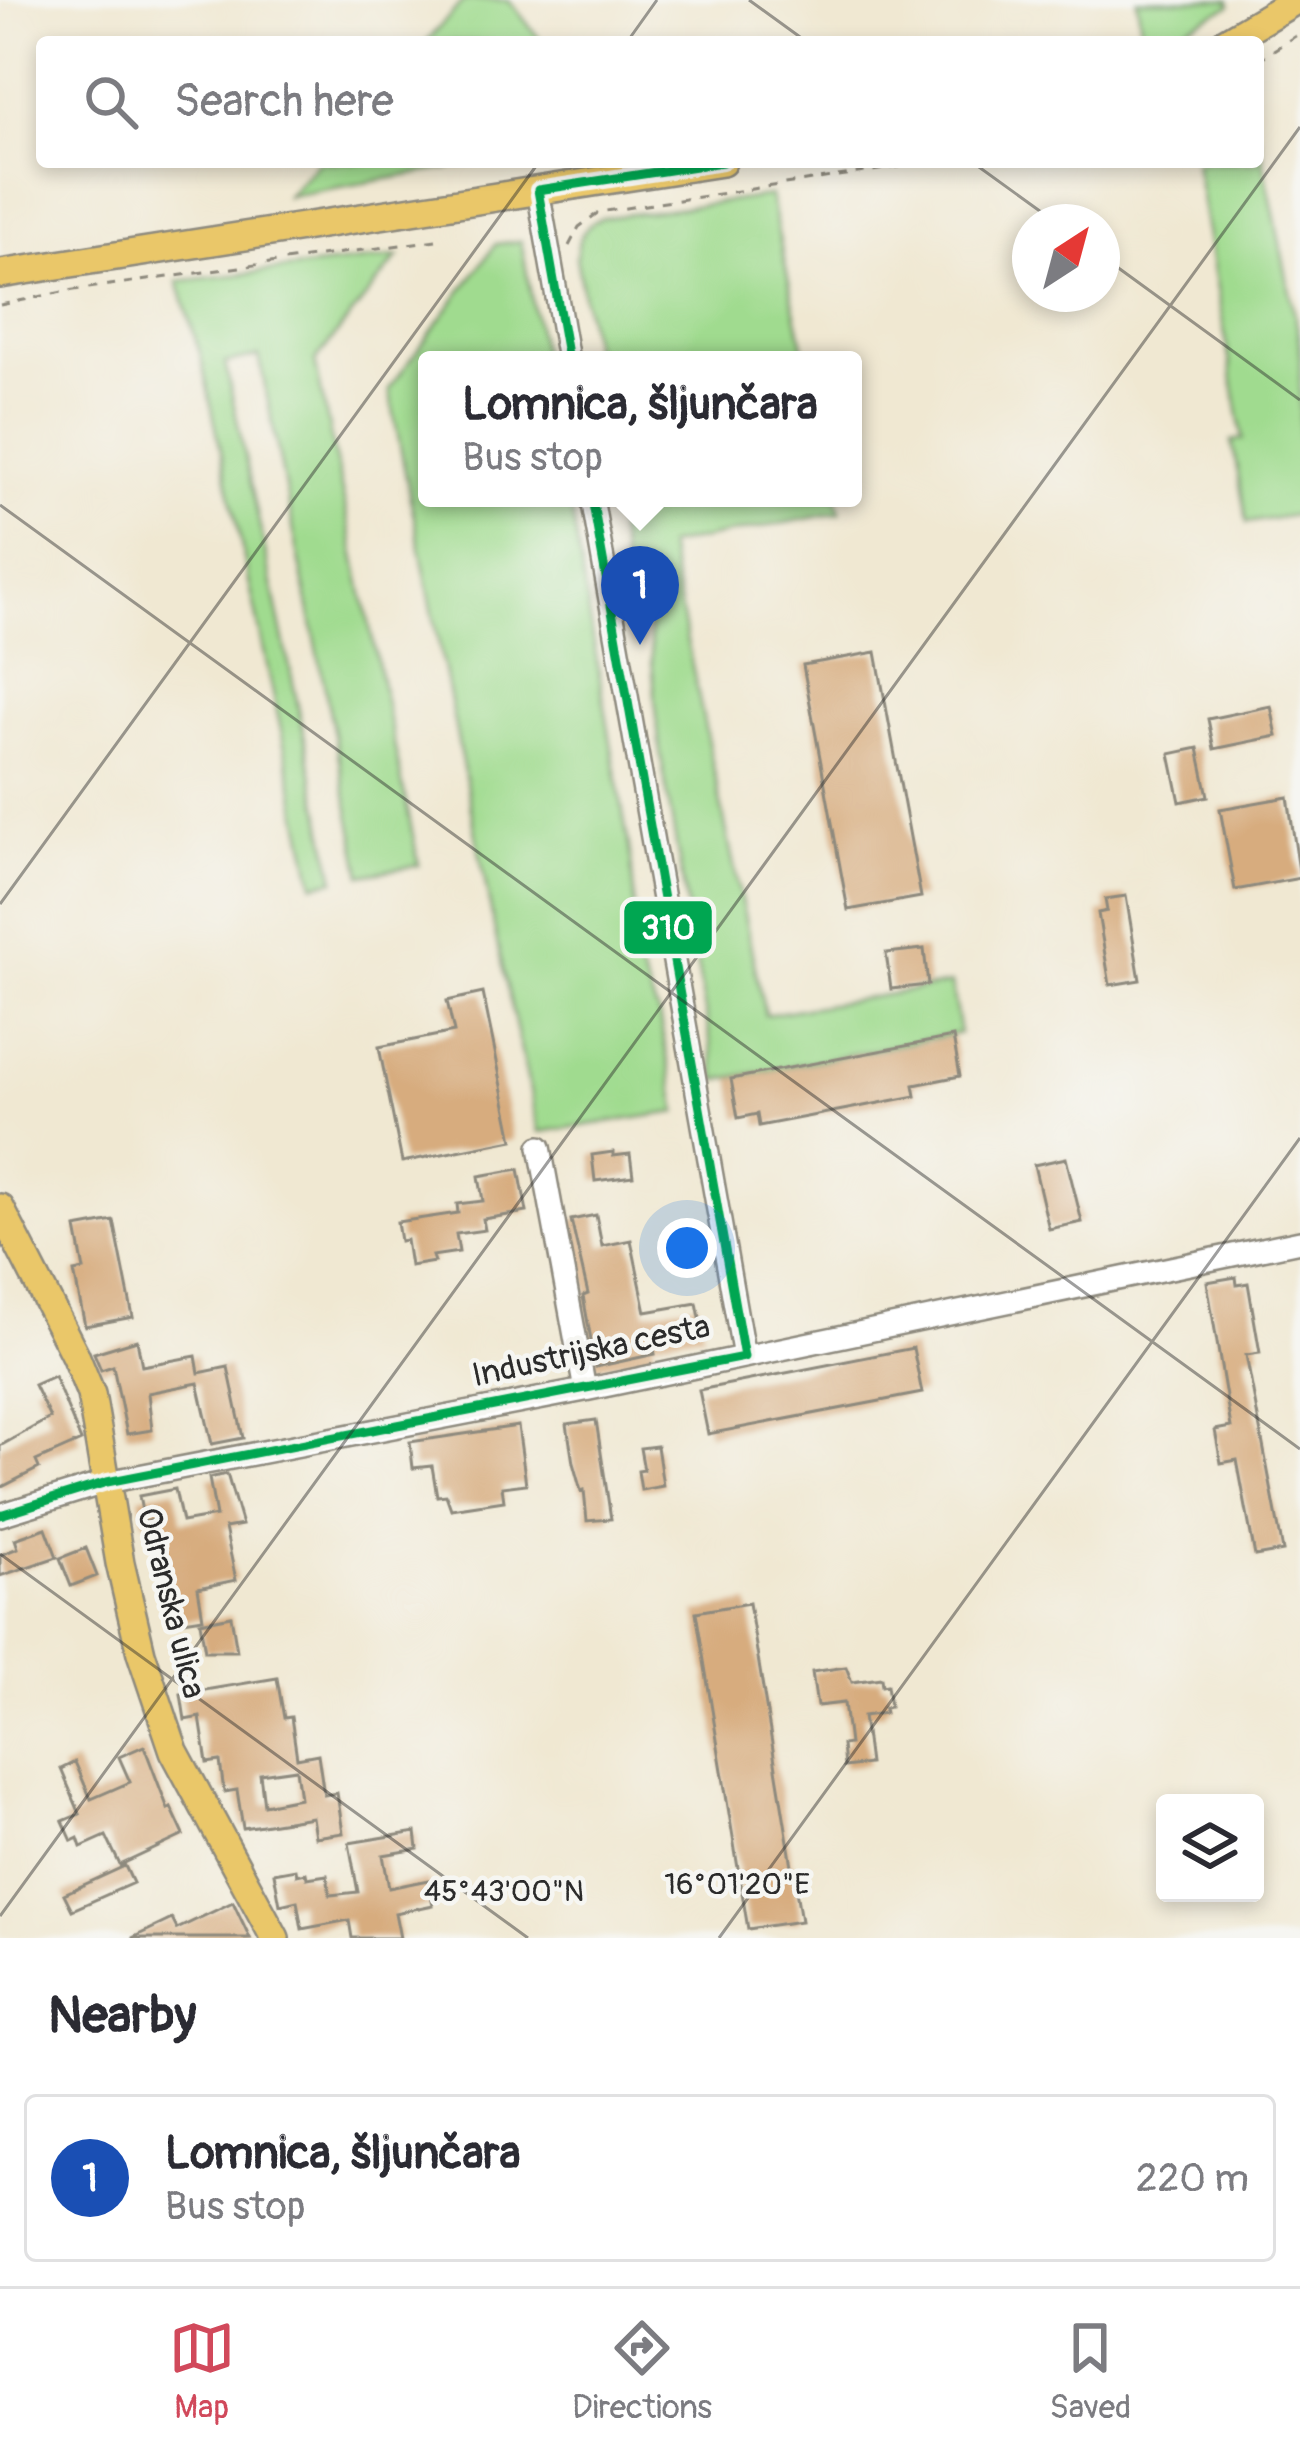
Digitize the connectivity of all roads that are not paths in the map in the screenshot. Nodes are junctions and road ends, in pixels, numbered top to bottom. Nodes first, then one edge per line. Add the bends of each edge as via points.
1 (1296, 0) edge
2 (1235, 36) edge
3 (683, 168) edge
4 (538, 190) junction
5 (0, 274) edge
6 (566, 351) edge
7 (594, 507) edge
8 (540, 1147) dead end
9 (0, 1208) edge
10 (1300, 1241) edge
11 (744, 1357) junction
12 (585, 1390) junction
13 (107, 1482) junction
14 (0, 1515) edge
15 (275, 1938) edge

1 - 2 main road
3 - 4 main road
4 - 5 main road
4 - 6 street
7 - 11 street
8 - 12 street
9 - 13 main road, Odranska ulica via 84,1377
10 - 11 street, Industrijska cesta
11 - 12 street, Industrijska cesta
12 - 13 street, Industrijska cesta
13 - 14 street, Industrijska cesta
13 - 15 main road, Odranska ulica via 142,1653 174,1751

